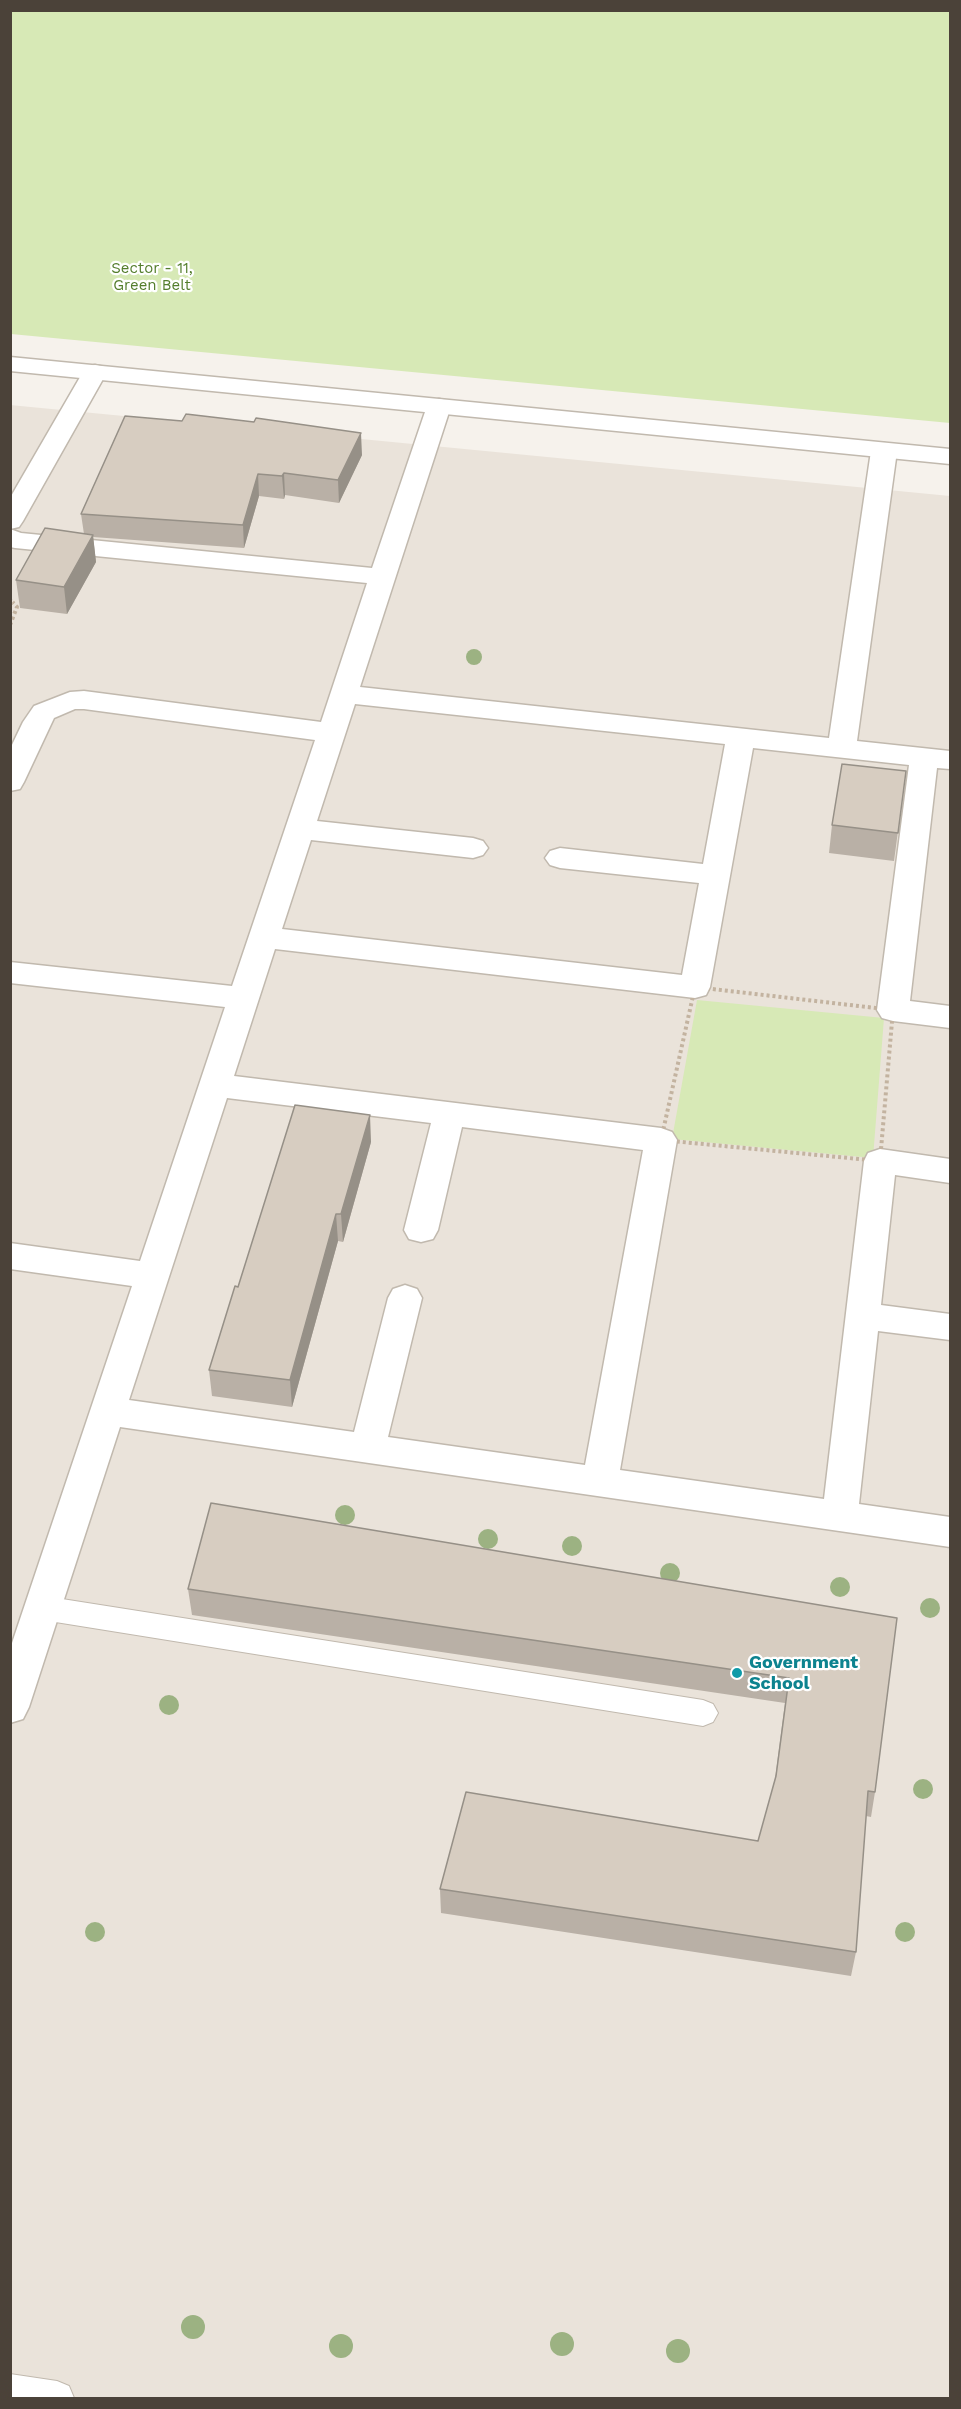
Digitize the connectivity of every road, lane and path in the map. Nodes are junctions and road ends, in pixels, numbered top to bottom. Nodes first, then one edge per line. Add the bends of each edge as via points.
1 (10, 363) edge
2 (95, 372) junction
3 (439, 406) junction
4 (884, 451) junction
5 (951, 457) edge
6 (10, 521) edge
7 (10, 537) edge
8 (383, 577) junction
9 (10, 599) edge
10 (10, 625) edge
11 (345, 694) junction
12 (333, 733) junction
13 (741, 737) junction
14 (842, 748) junction
15 (937, 759) edge
16 (10, 782) edge
17 (300, 829) junction
18 (473, 848) dead end
19 (560, 858) dead end
20 (715, 875) junction
21 (264, 937) junction
22 (10, 972) edge
23 (695, 987) junction
24 (244, 998) junction
25 (893, 1010) junction
26 (951, 1017) edge
27 (216, 1085) junction
28 (449, 1113) junction
29 (661, 1140) junction
30 (880, 1161) junction
31 (951, 1171) edge
32 (421, 1230) dead end
33 (10, 1256) edge
34 (153, 1276) junction
35 (405, 1298) dead end
36 (862, 1316) junction
37 (951, 1327) edge
38 (108, 1411) junction
39 (368, 1448) junction
40 (600, 1482) junction
41 (840, 1516) junction
42 (951, 1532) edge
43 (43, 1608) junction
44 (19, 1657) edge
45 (10, 1707) edge
46 (703, 1713) dead end
47 (10, 2391) edge
48 (57, 2398) edge

1 - 2 street
2 - 3 street
2 - 6 street
3 - 4 street
3 - 8 street
4 - 5 street
4 - 14 street
7 - 8 street
8 - 11 street
9 - 10 path via 17,607
11 - 12 street
11 - 13 street
12 - 16 street via 70,700 44,712
12 - 17 street
13 - 14 street
13 - 20 street
14 - 15 street
15 - 25 street
17 - 18 street
17 - 21 street
19 - 20 street
20 - 23 street
21 - 23 street
21 - 24 street
22 - 24 street
23 - 25 path
23 - 29 path
24 - 27 street
25 - 26 street
25 - 30 path
27 - 28 street
27 - 34 street
28 - 29 street
28 - 32 street
29 - 30 path
29 - 40 street
30 - 31 street
30 - 36 street
33 - 34 street
34 - 38 street
35 - 39 street
36 - 37 street
36 - 41 street
38 - 39 street
38 - 43 street
39 - 40 street
40 - 41 street
41 - 42 street
43 - 44 street
43 - 46 lane
44 - 45 street
47 - 48 lane

